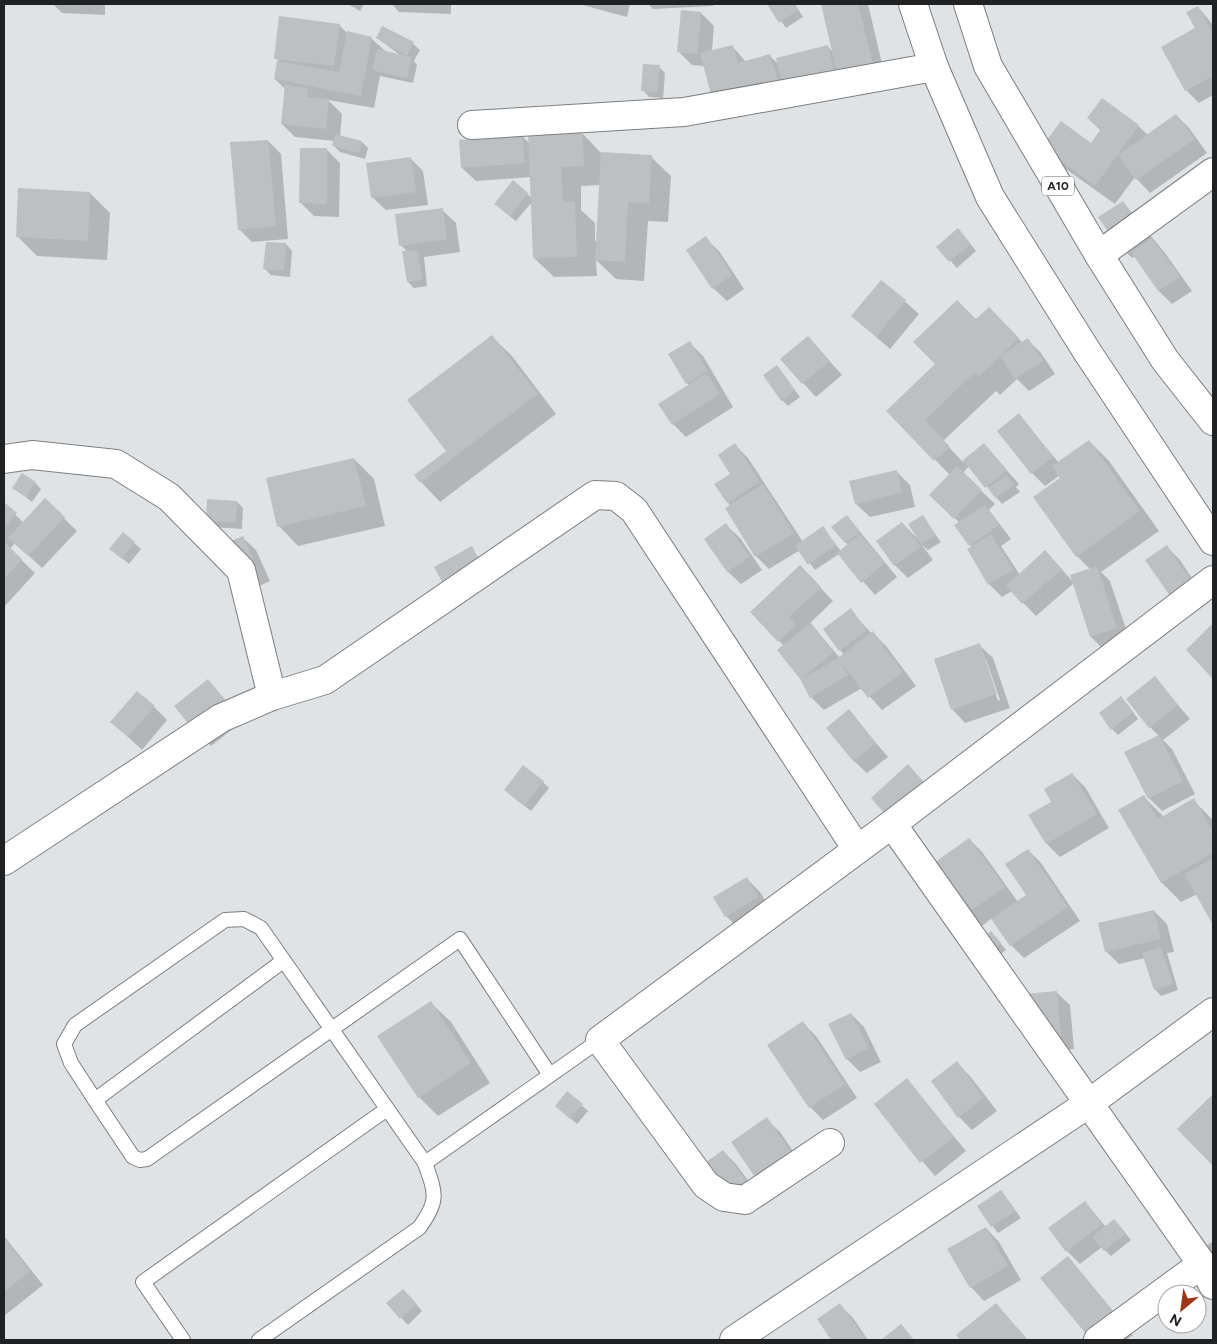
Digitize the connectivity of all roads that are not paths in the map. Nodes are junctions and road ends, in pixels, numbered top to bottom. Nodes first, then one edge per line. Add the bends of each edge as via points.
1 (913, 4) edge
2 (968, 4) edge
3 (934, 67) junction
4 (472, 125) dead end
5 (1213, 172) edge
6 (1099, 255) junction
7 (1213, 421) edge
8 (4, 459) edge
9 (1213, 541) edge
10 (1213, 580) edge
11 (272, 696) junction
12 (892, 824) junction
13 (857, 850) junction
14 (4, 861) edge
15 (283, 961) junction
16 (1213, 1012) edge
17 (330, 1028) junction
18 (600, 1040) junction
19 (550, 1075) junction
20 (95, 1100) junction
21 (1088, 1104) junction
22 (387, 1109) junction
23 (830, 1143) dead end
24 (425, 1163) junction
25 (1208, 1274) edge
26 (183, 1340) edge
27 (258, 1340) edge
28 (734, 1340) edge
29 (1098, 1340) edge

1 - 3 main road
2 - 6 main road, A10 via 988,66
3 - 4 main road via 684,112
3 - 9 main road via 990,196 1088,353
5 - 6 main road
6 - 7 main road, A10 via 1165,360
8 - 11 main road via 32,455 116,464 169,497 241,570
10 - 12 main road
11 - 13 main road via 325,680 595,495 616,496 634,510
11 - 14 main road via 221,718
12 - 13 main road
12 - 21 main road
13 - 18 main road
15 - 17 lane
15 - 20 lane
15 - 20 lane via 260,928 244,919 225,920 75,1025 64,1044 71,1063
16 - 21 main road
17 - 19 lane via 460,939
17 - 20 lane via 147,1159 133,1157
17 - 22 lane
18 - 19 lane
18 - 23 main road via 706,1185 724,1197 745,1200
19 - 24 lane
21 - 25 main road
21 - 28 main road
22 - 24 lane
22 - 26 lane via 143,1282
24 - 27 lane via 435,1189 432,1210 419,1228
25 - 29 main road

